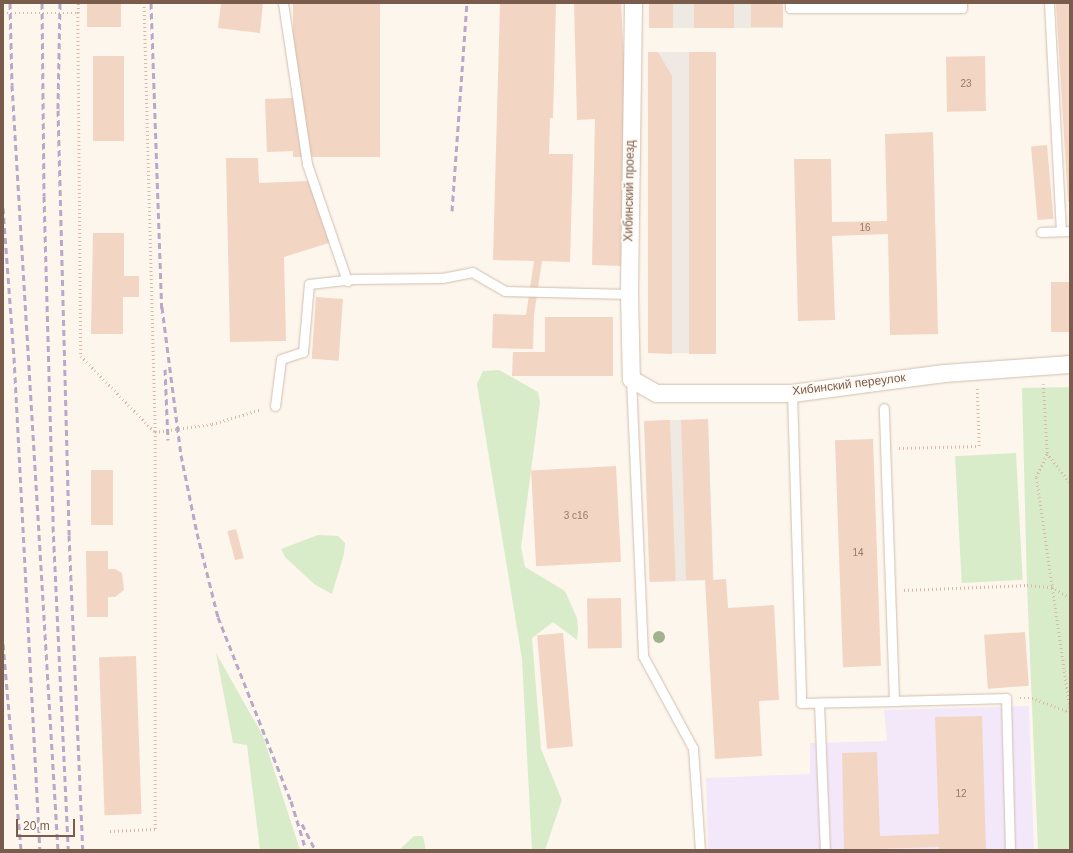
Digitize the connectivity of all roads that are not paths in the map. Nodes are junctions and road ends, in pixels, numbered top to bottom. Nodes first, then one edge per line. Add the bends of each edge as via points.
1 (283, 3) edge
2 (633, 3) edge
3 (790, 3) edge
4 (962, 3) edge
5 (1049, 3) edge
6 (1065, 231) edge
7 (1041, 232) dead end
8 (347, 281) junction
9 (628, 294) junction
10 (1070, 364) edge
11 (632, 379) junction
12 (792, 393) junction
13 (275, 406) road end
14 (884, 408) dead end
15 (894, 701) junction
16 (819, 703) junction
17 (700, 850) edge
18 (824, 850) edge
19 (1010, 850) edge

1 - 8 lane via 307,164
2 - 9 street, Хибинский проезд
3 - 4 lane via 790,8 962,8
5 - 6 lane
6 - 7 lane
8 - 9 lane via 442,278 472,272 506,291
8 - 13 lane via 309,284 303,352 281,359
9 - 11 street, Хибинский проезд
10 - 12 street, Хибинский переулок via 944,373
11 - 12 street, Хибинский переулок via 656,392
11 - 17 lane via 643,656 693,748
12 - 16 lane via 801,703
14 - 15 lane
15 - 16 lane
15 - 19 lane via 1006,698
16 - 18 lane

